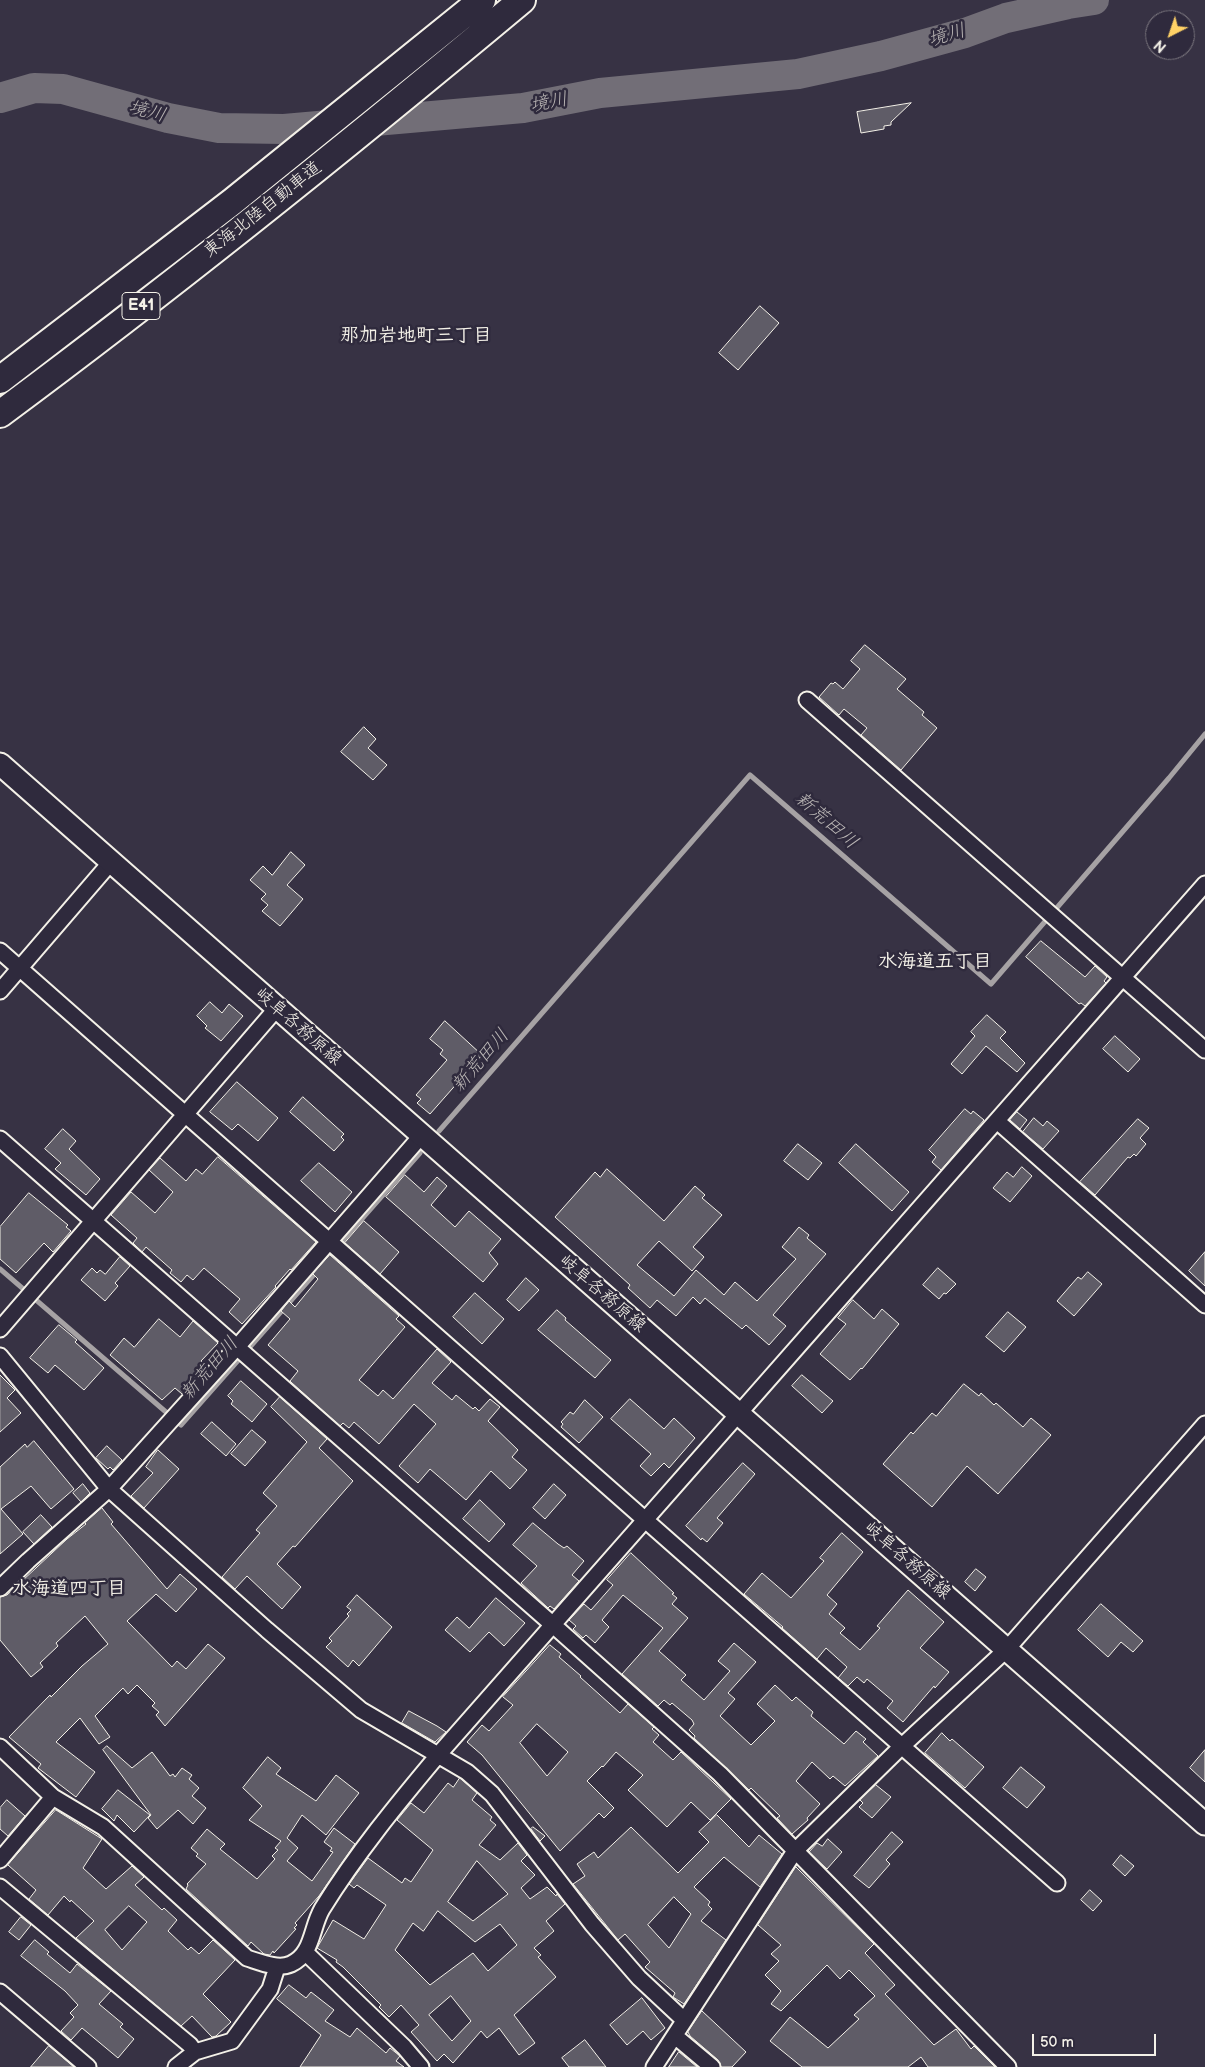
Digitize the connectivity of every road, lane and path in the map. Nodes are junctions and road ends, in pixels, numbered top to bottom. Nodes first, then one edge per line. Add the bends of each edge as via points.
1 (482, 0) edge
2 (515, 6) edge
3 (0, 380) edge
4 (0, 414) edge
5 (806, 700) dead end
6 (0, 764) edge
7 (111, 862) junction
8 (1205, 884) edge
9 (0, 951) edge
10 (20, 968) junction
11 (1123, 977) junction
12 (0, 991) edge
13 (277, 1008) junction
14 (1205, 1050) edge
15 (185, 1115) junction
16 (997, 1121) junction
17 (422, 1135) junction
18 (0, 1139) edge
19 (92, 1220) junction
20 (329, 1242) junction
21 (1205, 1305) edge
22 (0, 1329) edge
23 (238, 1347) junction
24 (0, 1356) edge
25 (738, 1413) junction
26 (1205, 1424) edge
27 (109, 1489) junction
28 (645, 1519) junction
29 (0, 1588) edge
30 (552, 1624) junction
31 (1006, 1649) junction
32 (0, 1747) edge
33 (901, 1747) junction
34 (439, 1754) junction
35 (54, 1797) junction
36 (1205, 1824) edge
37 (795, 1851) junction
38 (0, 1860) edge
39 (1057, 1883) dead end
40 (0, 1888) edge
41 (306, 1953) junction
42 (277, 1966) junction
43 (0, 1992) edge
44 (684, 2020) junction
45 (674, 2036) junction
46 (195, 2052) junction
47 (88, 2067) edge
48 (176, 2067) edge
49 (421, 2067) edge
50 (654, 2067) edge
51 (712, 2067) edge
52 (1008, 2067) edge

1 - 3 highway, 東海北陸自動車道 / E41 via 232,202
2 - 4 highway, 東海北陸自動車道 / E41 via 281,196
5 - 11 street
6 - 7 main road, 岐阜各務原線
7 - 10 street
7 - 13 main road, 岐阜各務原線
8 - 11 street
9 - 10 street
10 - 12 street
10 - 15 street
11 - 14 street
11 - 16 street
13 - 15 street
13 - 17 main road, 岐阜各務原線
15 - 19 street
15 - 20 street
16 - 21 street
16 - 25 street
17 - 20 street
17 - 25 main road, 岐阜各務原線
18 - 19 street
19 - 22 street
19 - 23 street
20 - 23 street
20 - 28 street
23 - 27 street
23 - 30 street
24 - 27 street
25 - 28 street
25 - 31 main road, 岐阜各務原線
26 - 31 street
27 - 29 street
27 - 34 street via 361,1710
28 - 30 street
28 - 33 street
30 - 34 street
30 - 37 street via 720,1774
31 - 33 street
31 - 36 main road, 岐阜各務原線
32 - 35 street
33 - 37 street
33 - 39 street
34 - 41 street via 347,1869 319,1914
34 - 44 street via 492,1794 592,1924 639,1978
35 - 38 street
35 - 42 street via 102,1827 247,1958
37 - 44 street
37 - 52 street
40 - 46 street
41 - 42 street via 291,1964
41 - 49 street
42 - 46 street via 270,1989 232,2041
43 - 47 street
44 - 45 street
45 - 50 street
45 - 51 street
46 - 48 street

